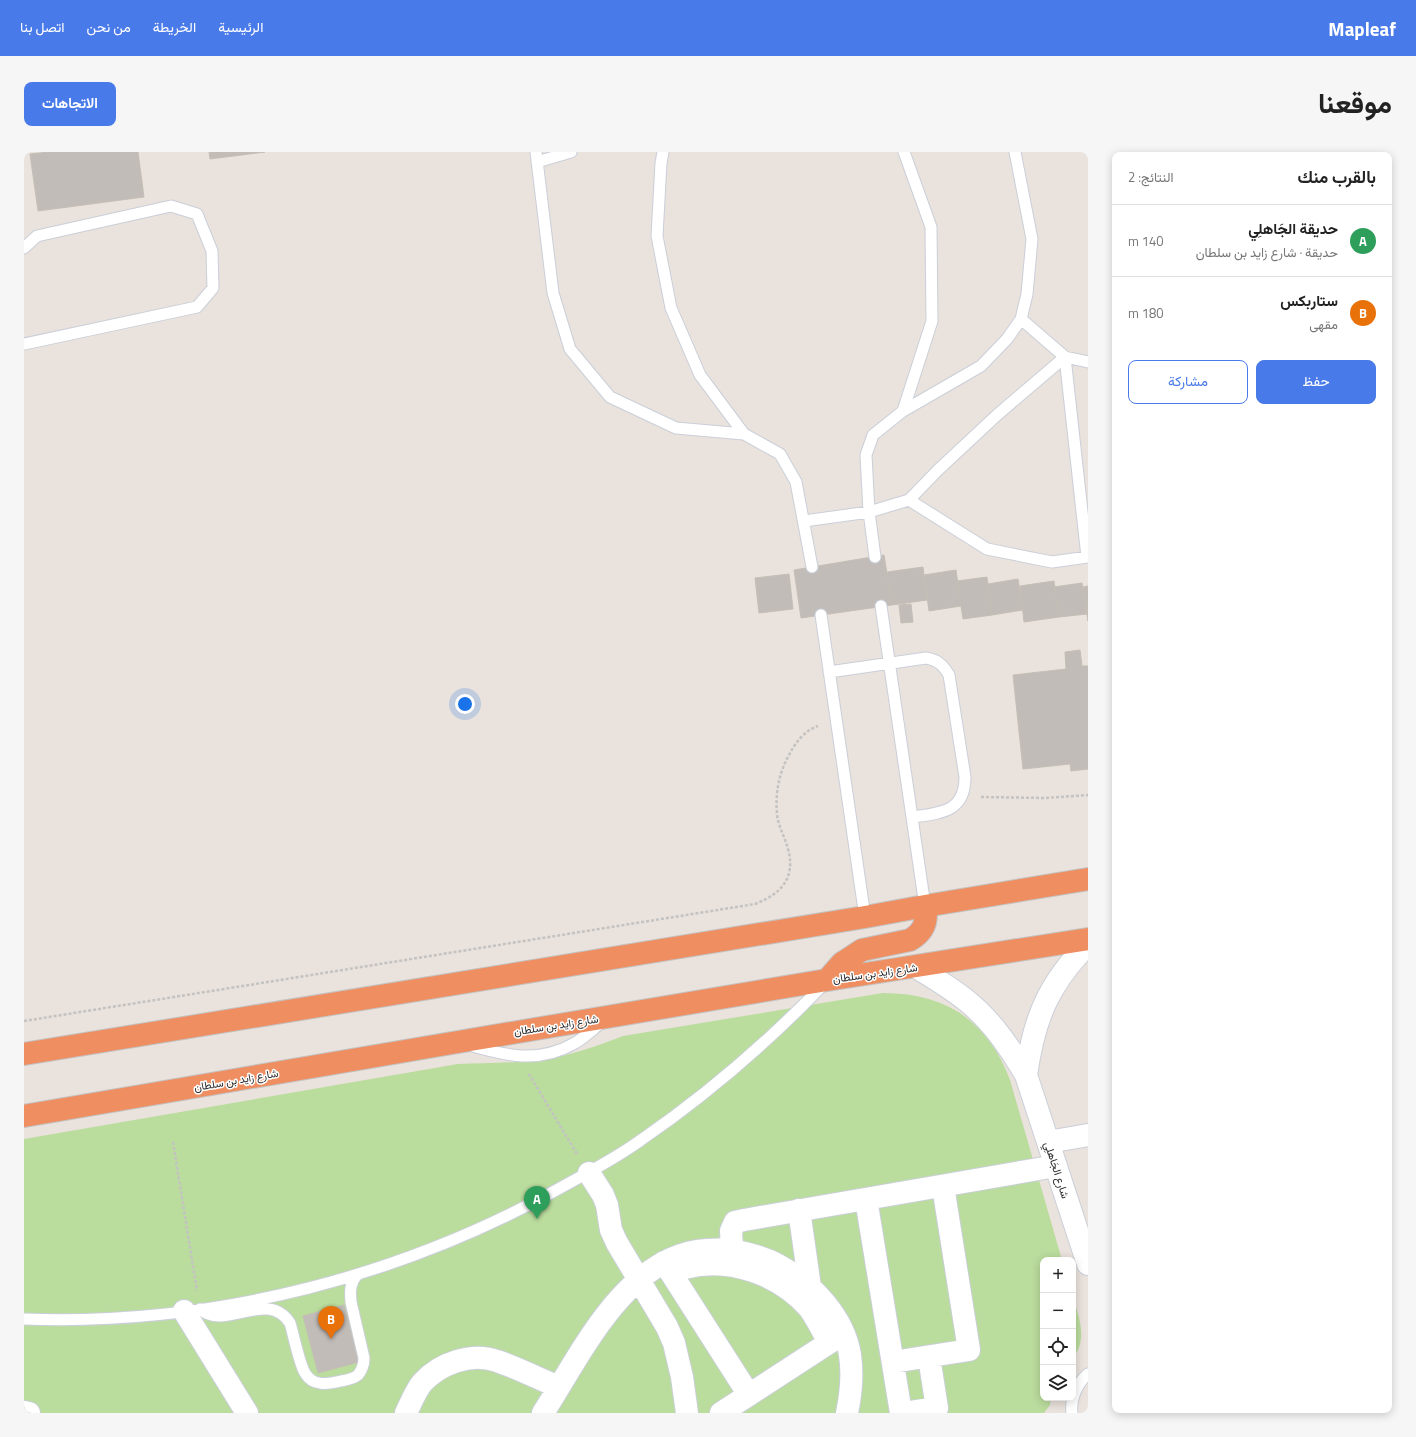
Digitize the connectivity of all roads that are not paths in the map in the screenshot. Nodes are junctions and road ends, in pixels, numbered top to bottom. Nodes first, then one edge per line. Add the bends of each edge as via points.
1 (571, 152) edge
2 (664, 152) edge
3 (904, 152) edge
4 (1015, 152) edge
5 (537, 157) edge
6 (24, 248) edge
7 (1021, 319) junction
8 (24, 344) edge
9 (1065, 357) junction
10 (1088, 362) edge
11 (903, 411) junction
12 (744, 434) junction
13 (909, 500) junction
14 (869, 512) junction
15 (804, 521) junction
16 (875, 557) dead end
17 (1088, 557) edge
18 (812, 567) dead end
19 (881, 606) dead end
20 (821, 614) dead end
21 (890, 662) junction
22 (829, 672) junction
23 (912, 817) junction
24 (1088, 879) edge
25 (925, 906) junction
26 (865, 917) junction
27 (1088, 939) edge
28 (1088, 944) edge
29 (916, 967) junction
30 (827, 980) junction
31 (608, 1017) junction
32 (458, 1042) junction
33 (24, 1054) edge
34 (1026, 1075) junction
35 (24, 1116) edge
36 (1088, 1135) edge
37 (1048, 1142) junction
38 (1056, 1166) junction
39 (589, 1173) junction
40 (943, 1186) junction
41 (866, 1199) junction
42 (799, 1210) junction
43 (732, 1250) junction
44 (1088, 1264) edge
45 (667, 1267) junction
46 (357, 1275) junction
47 (639, 1280) junction
48 (810, 1287) junction
49 (192, 1310) junction
50 (24, 1318) edge
51 (836, 1338) junction
52 (929, 1357) junction
53 (893, 1362) junction
54 (1088, 1374) edge
55 (560, 1387) junction
56 (748, 1396) junction
57 (24, 1412) edge
58 (725, 1412) edge
59 (29, 1413) edge
60 (247, 1413) edge
61 (406, 1413) edge
62 (543, 1413) edge
63 (687, 1413) edge
64 (847, 1413) edge
65 (903, 1413) edge
66 (1072, 1413) edge

1 - 5 lane
2 - 12 lane via 660,163 657,236 671,308 700,375
3 - 11 lane via 931,227 932,321
4 - 7 lane via 1032,239 1027,294
5 - 12 lane via 554,293 570,349 610,397 676,428
6 - 8 lane via 37,236 171,206 197,214 212,251 213,288 197,307
7 - 9 lane
7 - 11 lane via 1007,339 981,366
9 - 10 lane
9 - 13 lane via 997,415
9 - 17 lane
11 - 14 lane via 873,434 866,454
12 - 15 lane via 780,454 796,482
13 - 14 lane
13 - 17 lane via 987,549 1052,562
14 - 15 lane
14 - 16 lane
15 - 18 lane
19 - 21 lane
20 - 22 lane
21 - 22 lane
21 - 23 lane
21 - 23 lane via 926,658 940,663 949,674 965,777 962,796 956,804 939,813
22 - 26 lane
23 - 25 lane
24 - 25 highway
25 - 26 highway
25 - 30 highway via 924,926 916,937 862,950 842,963
26 - 33 highway
27 - 29 highway, شارع زايد بن سلطان
28 - 34 street, شارع الجَاهلِي via 1059,977 1046,1000 1036,1024
29 - 30 highway, شارع زايد بن سلطان
29 - 34 street, شارع الجَاهلِي via 968,1002 1010,1048
30 - 31 highway, شارع زايد بن سلطان
30 - 39 lane via 769,1039 712,1087 640,1141
31 - 32 highway, شارع زايد بن سلطان
31 - 32 lane via 577,1042 547,1055 519,1057
32 - 35 highway, شارع زايد بن سلطان
34 - 37 street, شارع الجَاهلِي
36 - 37 street
37 - 38 street, شارع الجَاهلِي
38 - 40 street
38 - 44 street, شارع الجَاهلِي
39 - 46 lane via 480,1229 423,1253
39 - 47 street via 603,1195 611,1230 617,1243
40 - 41 street
40 - 52 street via 969,1350
41 - 42 street
41 - 53 street
42 - 43 street via 735,1222 731,1231
42 - 48 street
43 - 45 street via 699,1250 682,1254
43 - 48 street via 756,1255 778,1264
45 - 47 street
45 - 51 street via 727,1265 762,1274 795,1294 809,1308 820,1325
45 - 56 street
46 - 49 lane via 245,1302
46 - 49 lane via 352,1281 350,1293 364,1364 354,1378 330,1384 317,1383 305,1373 290,1323 279,1311 264,1308 219,1315
47 - 55 street via 586,1341
47 - 63 street via 674,1343
48 - 51 street via 834,1317
49 - 50 lane via 118,1318
49 - 60 street
51 - 56 street
51 - 64 street via 850,1354 851,1396
52 - 53 street
52 - 65 street via 937,1408
53 - 65 street
54 - 66 lane via 1079,1382 1071,1408
55 - 61 street via 496,1360 476,1358 455,1361 437,1370 422,1384
55 - 62 street
56 - 58 street
57 - 59 street

